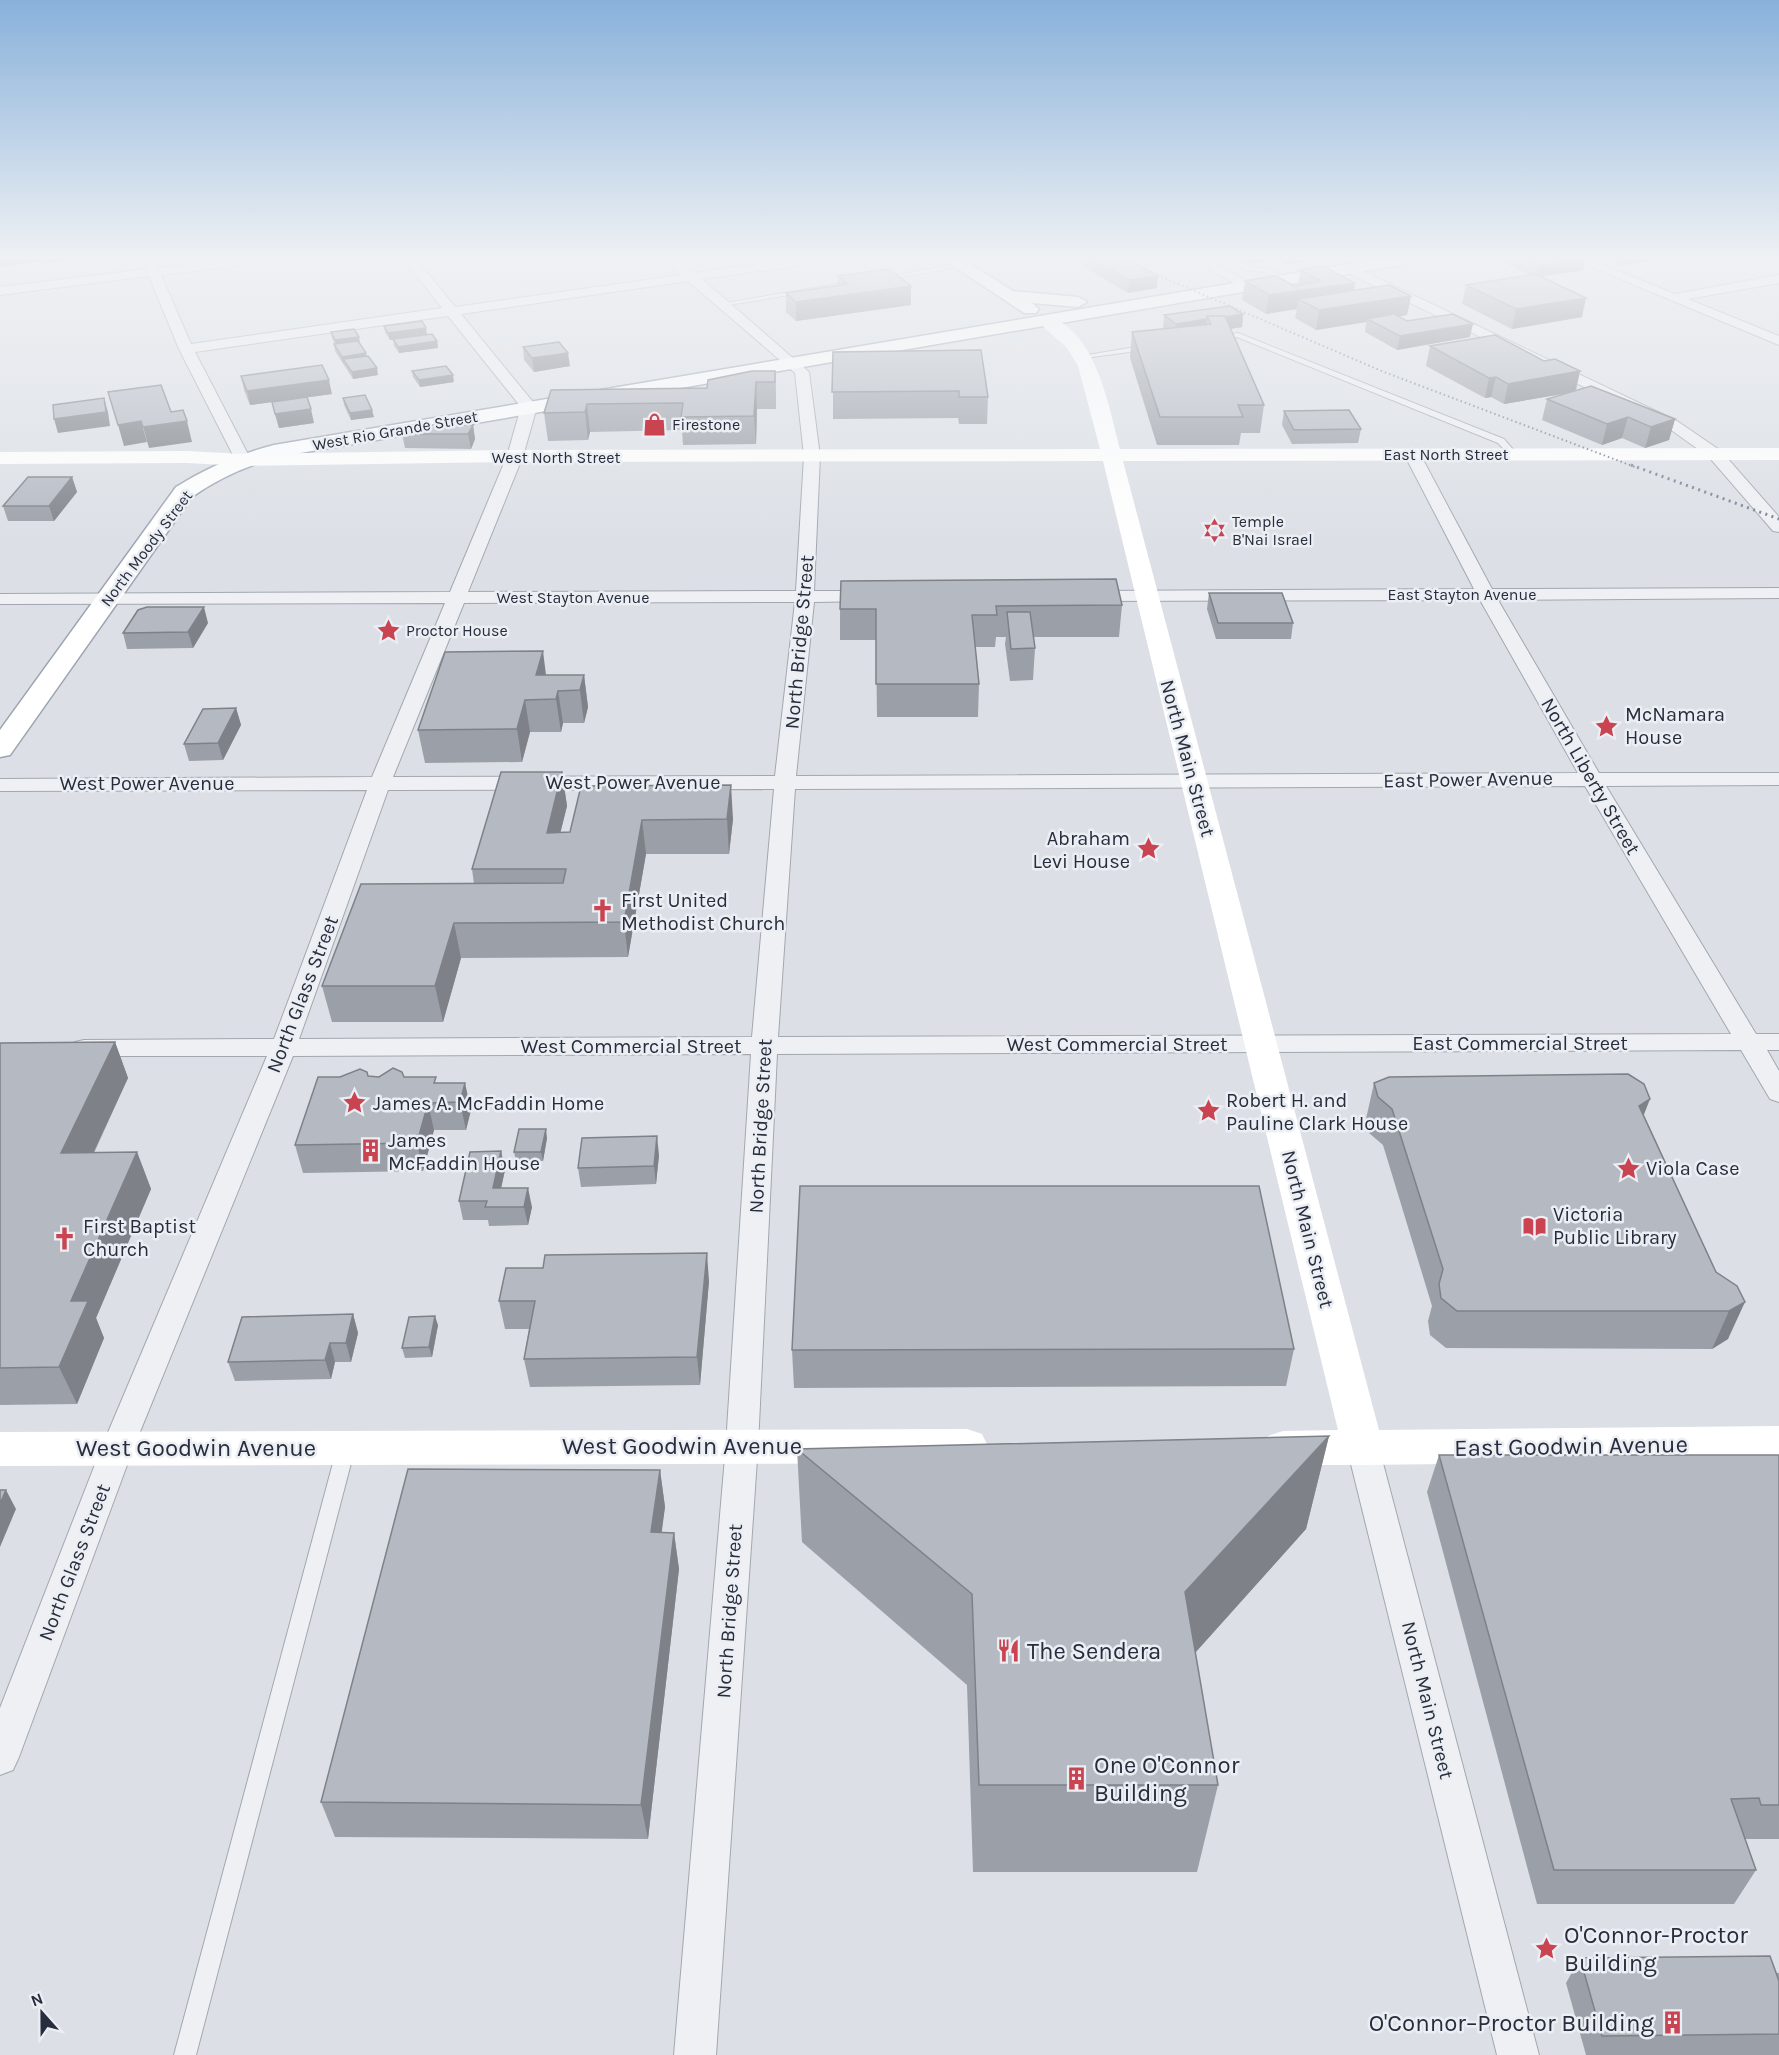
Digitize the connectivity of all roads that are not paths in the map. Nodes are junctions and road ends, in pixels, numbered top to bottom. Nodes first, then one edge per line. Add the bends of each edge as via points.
1 (189, 355) edge
2 (487, 355) edge
3 (783, 355) edge
4 (842, 355) edge
5 (1093, 355) edge
6 (1289, 355) edge
7 (1528, 355) edge
8 (1085, 356) joint
9 (793, 363) junction
10 (529, 407) junction
11 (1412, 454) junction
12 (1513, 454) junction
13 (1715, 454) junction
14 (1779, 454) edge
15 (515, 456) junction
16 (812, 456) junction
17 (1112, 456) junction
18 (0, 458) edge
19 (243, 460) junction
20 (1779, 527) edge
21 (1779, 593) edge
22 (1486, 594) junction
23 (805, 596) junction
24 (899, 596) edge
25 (1064, 596) edge
26 (1146, 596) junction
27 (455, 597) junction
28 (108, 598) junction
29 (0, 599) edge
30 (0, 749) edge
31 (1591, 778) junction
32 (1779, 779) edge
33 (381, 781) junction
34 (785, 783) junction
35 (1194, 783) junction
36 (0, 784) edge
37 (1749, 1041) junction
38 (1779, 1042) edge
39 (1262, 1044) junction
40 (284, 1046) junction
41 (764, 1046) junction
42 (59, 1048) edge
43 (1779, 1093) edge
44 (1779, 1443) edge
45 (742, 1445) junction
46 (1005, 1446) edge
47 (347, 1448) junction
48 (1244, 1448) edge
49 (1364, 1448) junction
50 (0, 1449) edge
51 (117, 1449) junction
52 (0, 1756) edge
53 (184, 2055) edge
54 (695, 2055) edge
55 (1518, 2055) edge

1 - 19 street
2 - 10 street
3 - 9 street, North Bridge Street
4 - 9 street, West Rio Grande Street
5 - 8 lane
6 - 12 lane via 1501,441
7 - 13 street via 1671,424
8 - 17 street, North Main Street
9 - 10 street, West Rio Grande Street
9 - 16 street, North Bridge Street via 802,372
10 - 15 street, North Glass Street
10 - 19 street, West Rio Grande Street via 274,451
11 - 12 street, East North Street
11 - 17 street, East North Street
11 - 22 street, North Liberty Street
12 - 13 street, East North Street
13 - 14 street, East North Street
13 - 20 street
15 - 16 street, West North Street
15 - 19 street, West North Street
15 - 27 street, North Glass Street
16 - 17 street, West North Street
16 - 23 street, North Bridge Street
17 - 26 street, North Main Street
18 - 19 street, West North Street
19 - 28 street, North Moody Street via 204,477 184,492
21 - 22 street, East Stayton Avenue
22 - 26 street, East Stayton Avenue
22 - 31 street, North Liberty Street
23 - 24 street, West Stayton Avenue
23 - 27 street, West Stayton Avenue
23 - 34 street, North Bridge Street
25 - 26 street
26 - 35 street, North Main Street
27 - 28 street, West Stayton Avenue
27 - 33 street, North Glass Street
28 - 29 street, West Stayton Avenue
28 - 30 street, North Moody Street
31 - 32 street, East Power Avenue
31 - 35 street, East Power Avenue
31 - 37 street, North Liberty Street
33 - 34 street, West Power Avenue
33 - 36 street, West Power Avenue
33 - 40 street, North Glass Street
34 - 35 street, West Power Avenue
34 - 41 street, North Bridge Street
35 - 39 street, North Main Street
37 - 38 street, East Commercial Street
37 - 39 street, East Commercial Street
37 - 43 street, North Liberty Street
39 - 41 street, West Commercial Street
39 - 49 street, North Main Street
40 - 41 street, West Commercial Street
40 - 42 street, West Commercial Street
40 - 51 street, North Glass Street
41 - 45 street, North Bridge Street
44 - 49 street, East Goodwin Avenue
45 - 46 street, West Goodwin Avenue
45 - 47 street, West Goodwin Avenue
45 - 54 street, North Bridge Street
47 - 51 street, West Goodwin Avenue
47 - 53 lane
48 - 49 street
49 - 55 street, North Main Street
50 - 51 street, West Goodwin Avenue
51 - 52 street, North Glass Street

